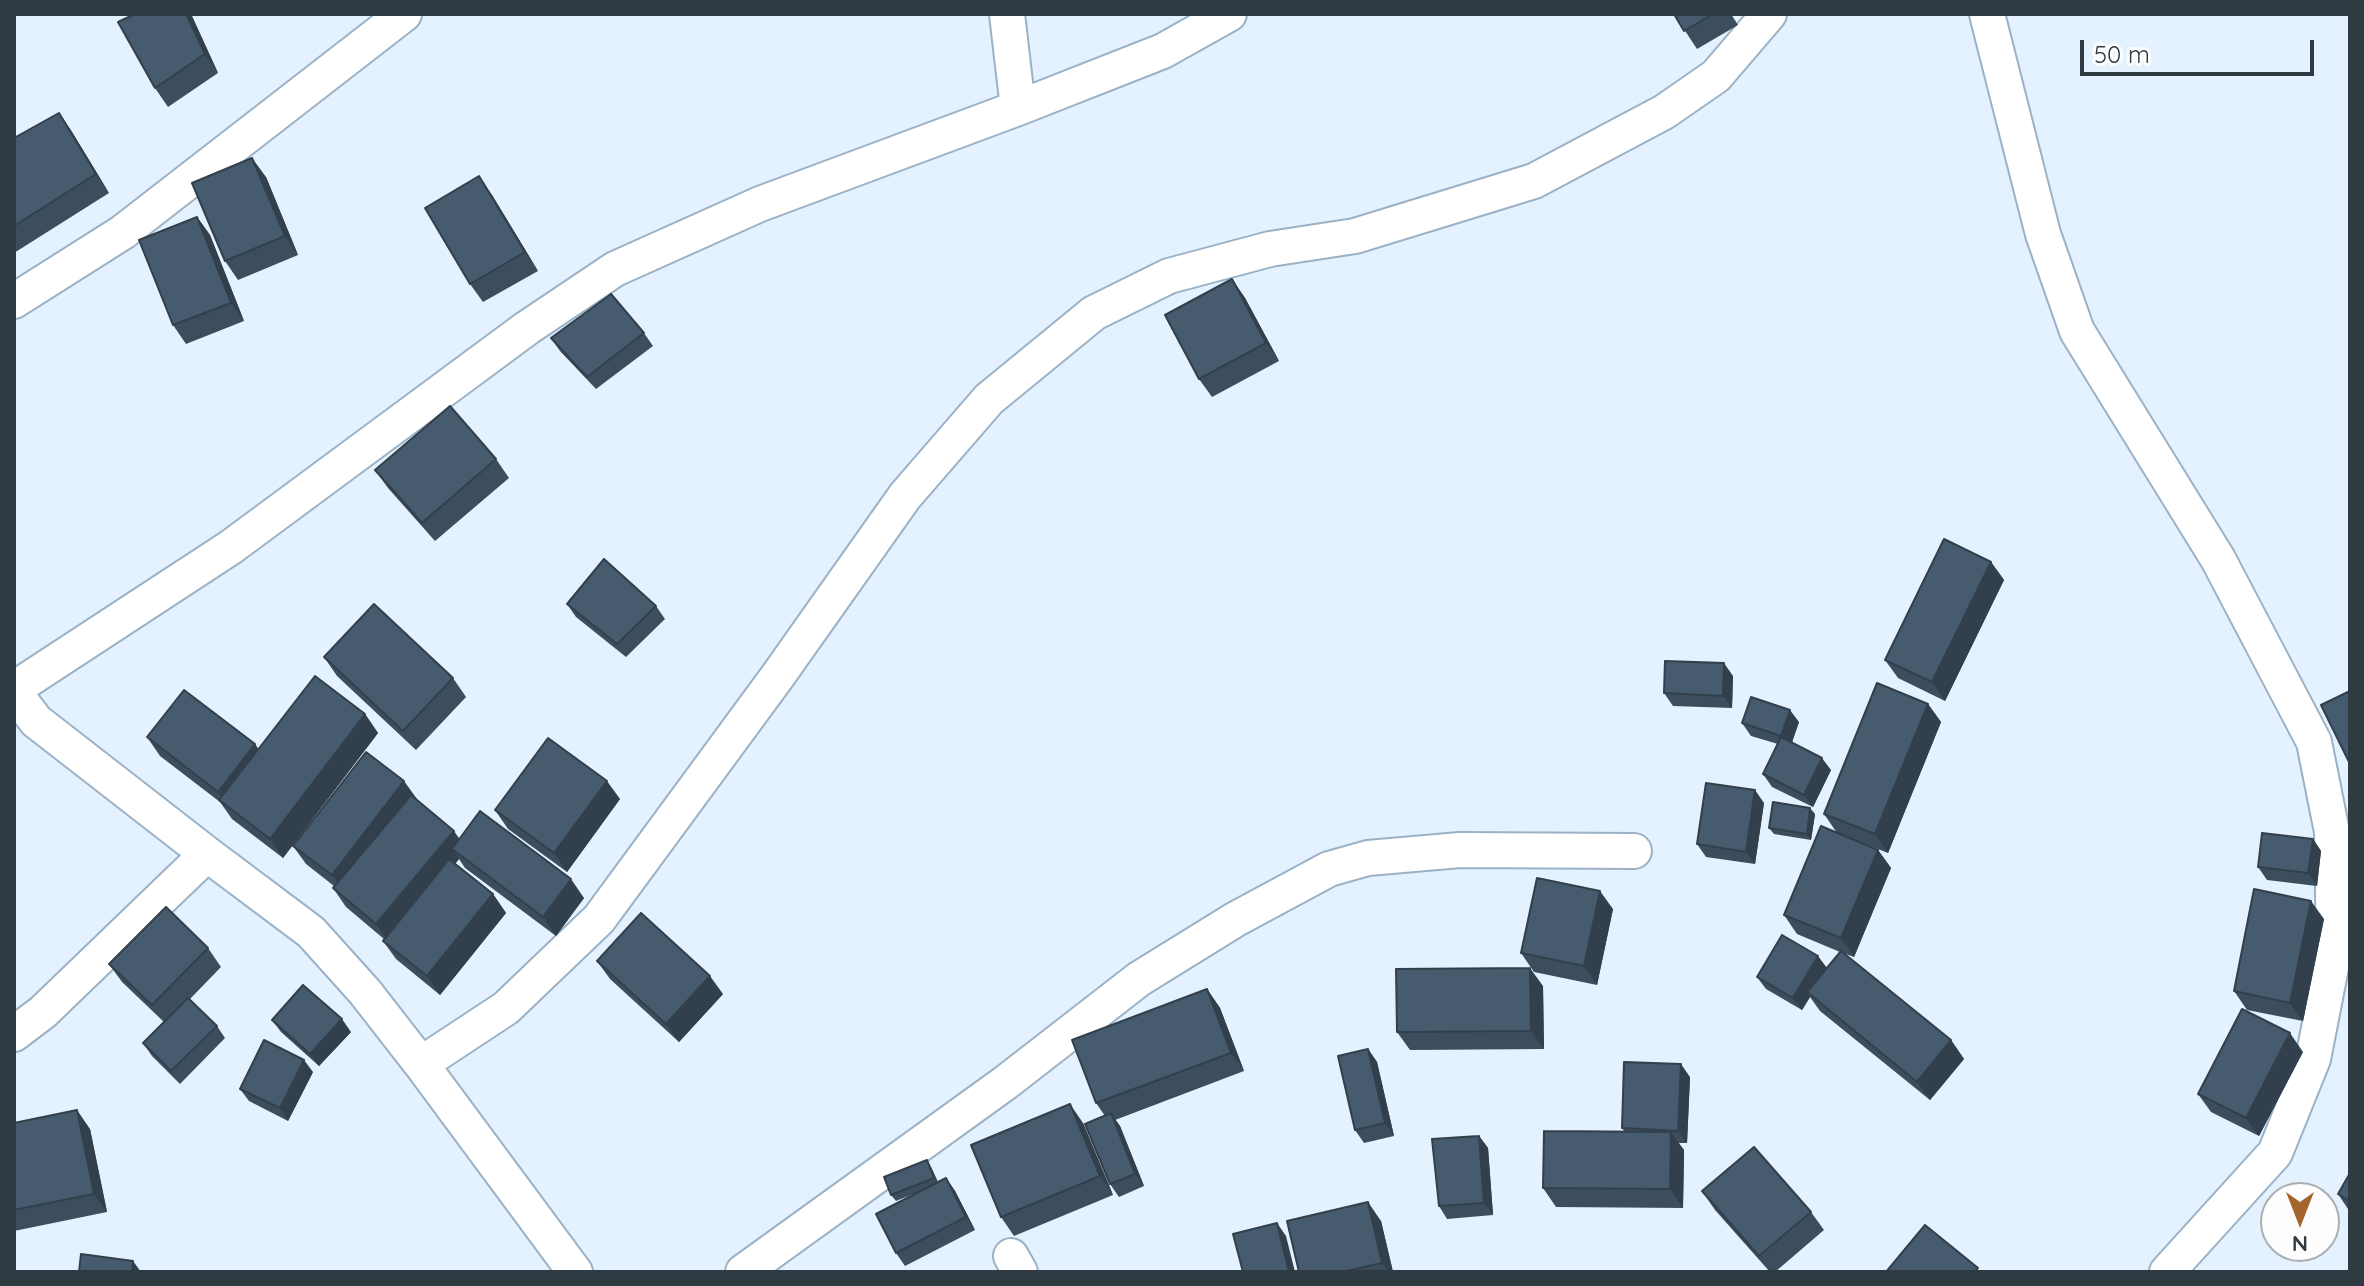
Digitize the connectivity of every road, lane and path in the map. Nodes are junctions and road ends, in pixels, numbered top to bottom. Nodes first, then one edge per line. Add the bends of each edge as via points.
1 (404, 14) edge
2 (1007, 14) edge
3 (1229, 14) edge
4 (1769, 14) edge
5 (1987, 14) edge
6 (1018, 108) junction
7 (14, 301) edge
8 (14, 691) edge
9 (25, 727) edge
10 (1634, 851) dead end
11 (207, 854) junction
12 (14, 1034) edge
13 (421, 1064) junction
14 (575, 1272) edge
15 (743, 1272) edge
16 (2167, 1272) edge

1 - 7 street via 123,232
2 - 6 street
3 - 6 street via 1163,51
4 - 13 street via 1716,76 1664,112 1534,181 1355,236 1270,249 1169,276 1094,313 989,399 905,496 599,919 506,1008
5 - 16 street via 2043,234 2077,331 2218,559 2314,742 2332,832 2334,952 2313,1059 2275,1153
6 - 8 street via 760,204 615,269 231,547
8 - 9 street
9 - 11 street
10 - 15 street via 1460,850 1368,858 1329,869 1139,979
11 - 12 street
11 - 13 street via 311,932
13 - 14 street

